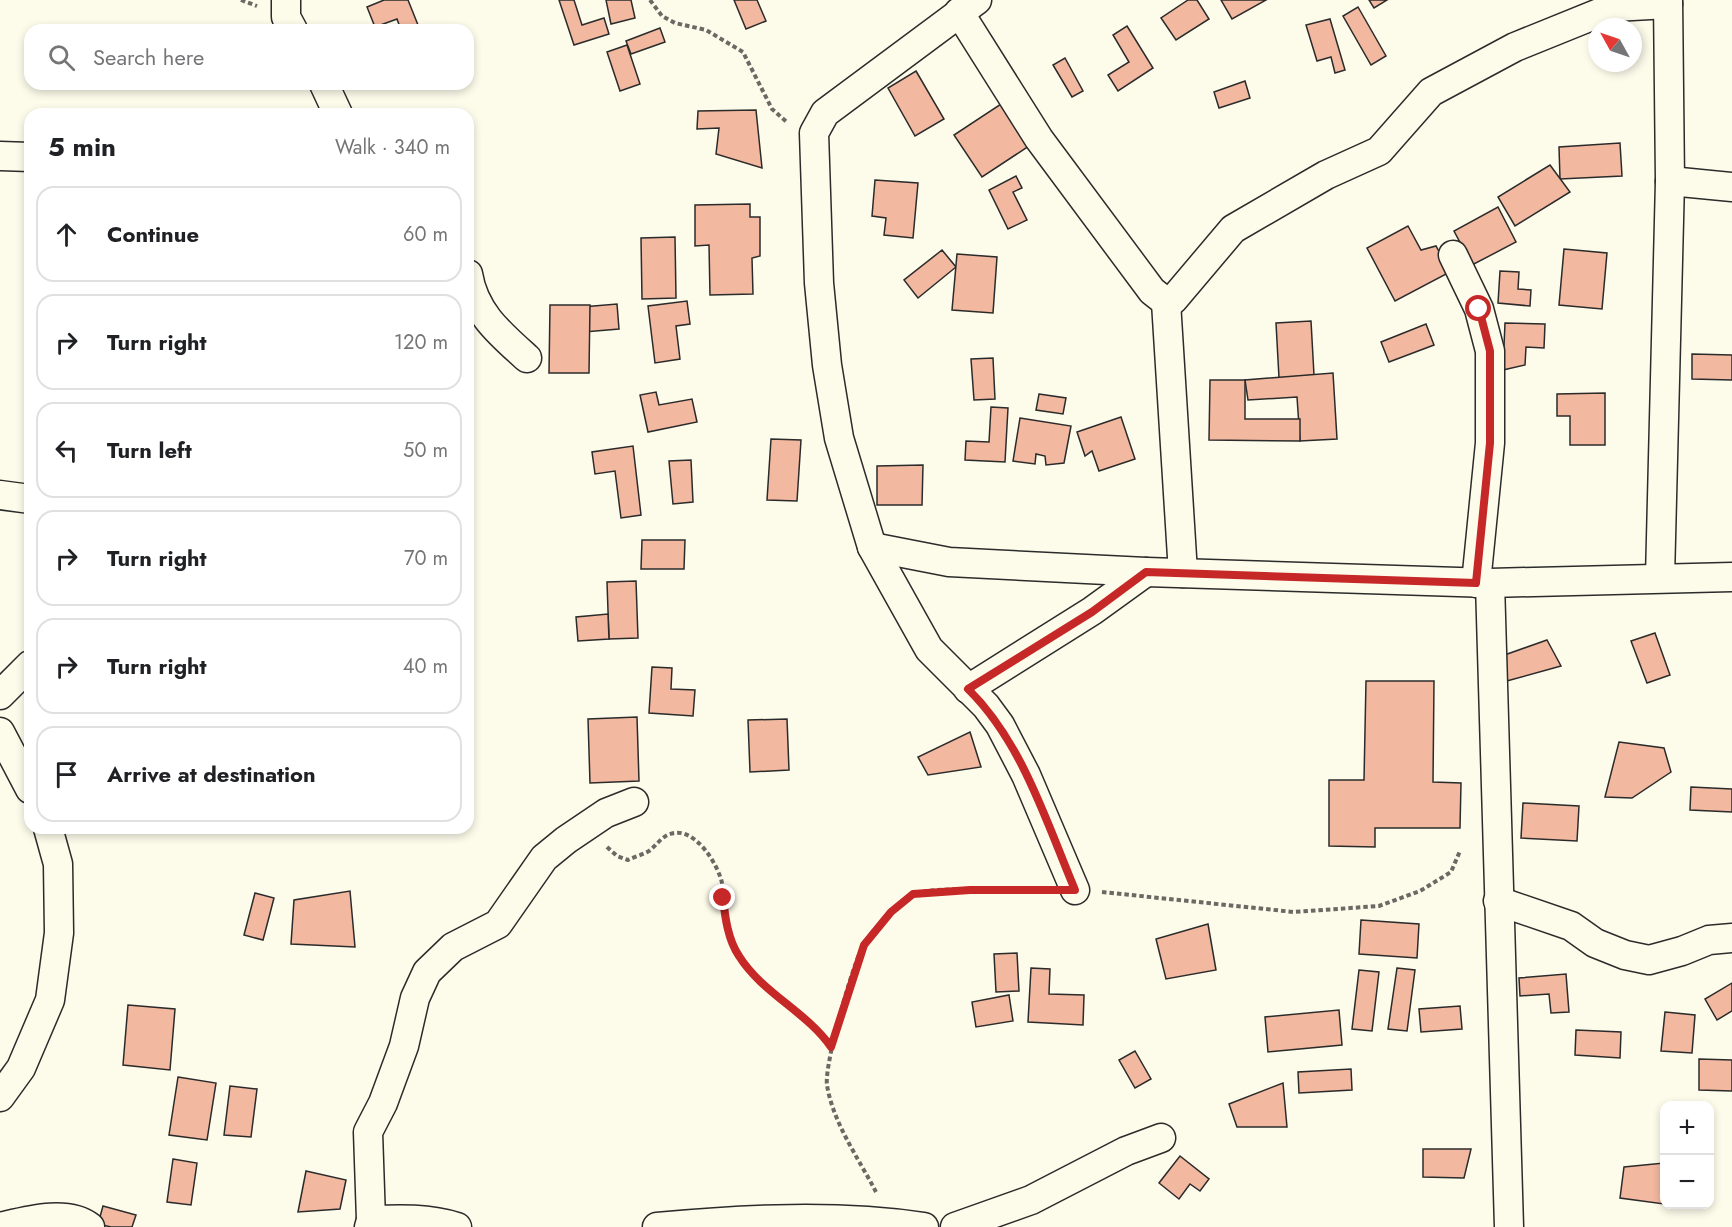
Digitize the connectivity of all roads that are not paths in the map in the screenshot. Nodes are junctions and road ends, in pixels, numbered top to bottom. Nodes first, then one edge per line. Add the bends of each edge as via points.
1 (286, 0) edge
2 (1668, 2) edge
3 (968, 6) edge
4 (290, 24) edge
5 (327, 90) edge
6 (335, 108) edge
7 (0, 156) edge
8 (24, 157) edge
9 (1670, 181) junction
10 (1732, 187) edge
11 (1453, 255) dead end
12 (474, 298) edge
13 (1166, 302) junction
14 (527, 358) dead end
15 (0, 495) edge
16 (24, 498) edge
17 (872, 547) junction
18 (1146, 572) junction
19 (1183, 573) junction
20 (1732, 577) edge
21 (1660, 578) junction
22 (1483, 583) junction
23 (24, 671) edge
24 (968, 689) junction
25 (0, 695) edge
26 (0, 732) edge
27 (24, 778) edge
28 (634, 802) dead end
29 (50, 834) edge
30 (1075, 890) road end
31 (1498, 901) junction
32 (1732, 938) edge
33 (0, 1097) edge
34 (1161, 1138) dead end
35 (370, 1223) edge
36 (0, 1227) edge
37 (90, 1227) edge
38 (458, 1227) edge
39 (657, 1227) edge
40 (924, 1227) edge
41 (955, 1227) edge
42 (1509, 1227) edge

1 - 4 street
2 - 9 street
2 - 13 street via 1614,8 1515,47 1431,92 1379,151 1326,175 1233,229 1173,300
3 - 13 street via 1039,139 1152,291
3 - 17 street via 825,113 814,133 819,283 827,365 839,438
5 - 6 street
7 - 8 street
9 - 10 street
9 - 21 street
11 - 22 street via 1479,309 1490,351
12 - 14 street via 481,313
13 - 19 street
15 - 16 street
17 - 18 street via 949,562
17 - 24 street via 929,649
18 - 19 street
18 - 24 street via 1092,612
19 - 22 street
20 - 21 street
21 - 22 street
22 - 31 street
23 - 25 street
24 - 30 street via 986,706 1005,735
26 - 27 street
28 - 35 street via 606,813 544,858 498,924 453,947 427,972 415,998 404,1046 383,1103 368,1132
29 - 33 street via 58,864 59,898 59,933 50,1000 21,1068
31 - 32 street via 1571,926 1615,951 1649,960 1709,940
31 - 42 street
34 - 41 street via 1117,1155 1031,1200
35 - 38 street via 408,1219
36 - 37 street via 68,1218
39 - 40 street via 778,1219 892,1222

